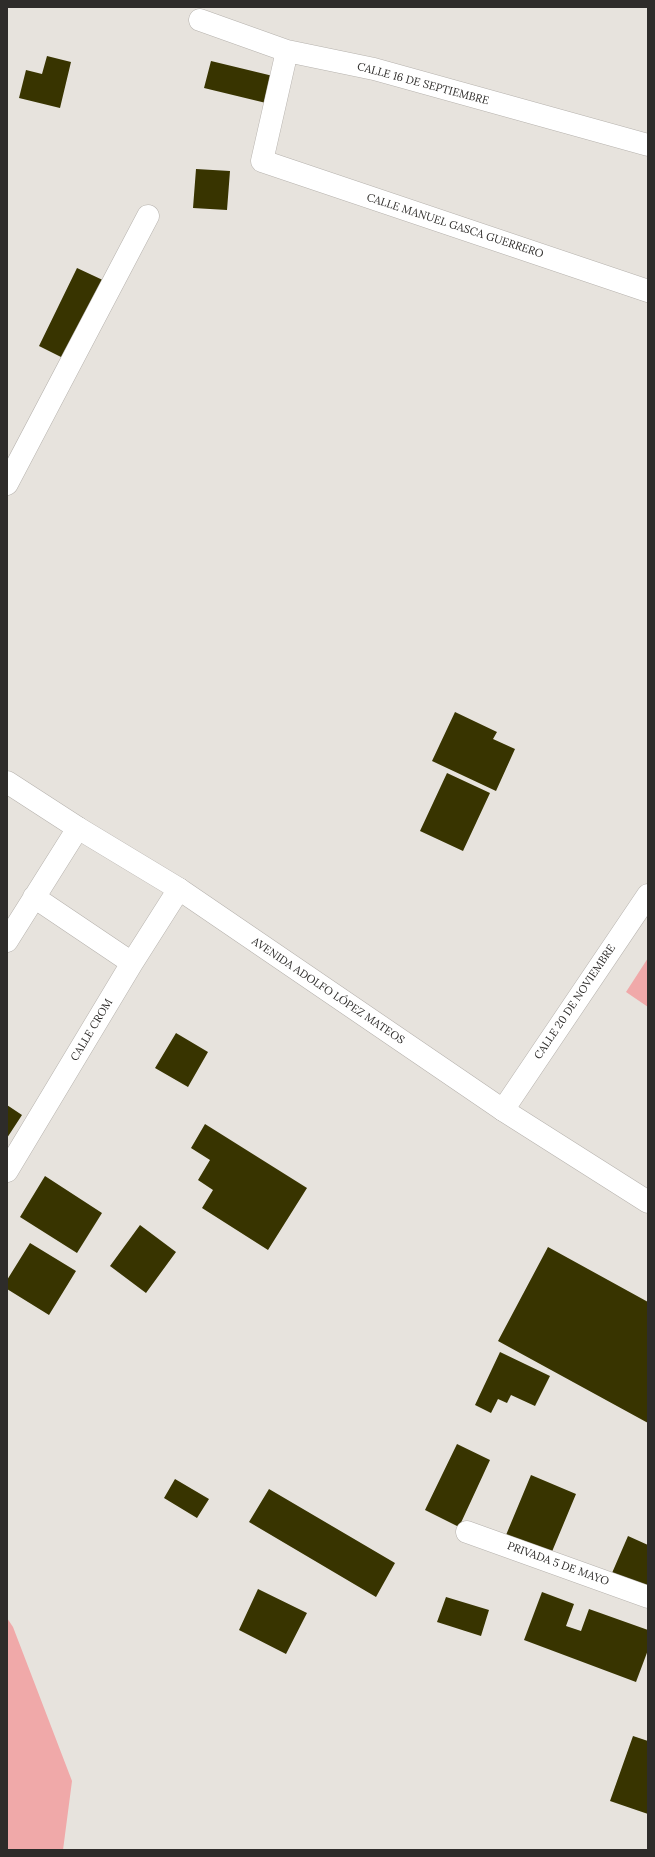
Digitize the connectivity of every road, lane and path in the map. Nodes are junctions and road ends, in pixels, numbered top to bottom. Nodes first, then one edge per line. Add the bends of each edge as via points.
1 (200, 20) dead end
2 (287, 51) junction
3 (648, 145) edge
4 (148, 216) dead end
5 (648, 291) edge
6 (7, 484) edge
7 (7, 782) edge
8 (78, 828) junction
9 (179, 889) junction
10 (648, 895) edge
11 (34, 897) junction
12 (7, 941) edge
13 (132, 963) junction
14 (503, 1110) junction
15 (7, 1172) edge
16 (648, 1202) edge
17 (468, 1532) dead end
18 (648, 1597) edge

1 - 2 street, CALLE 16 DE SEPTIEMBRE
2 - 3 street, CALLE 16 DE SEPTIEMBRE via 374,69
2 - 5 street, CALLE MANUEL GASCA GUERRERO via 262,161
4 - 6 street
7 - 8 street, AVENIDA ADOLFO LÓPEZ MATEOS
8 - 9 street, AVENIDA ADOLFO LÓPEZ MATEOS
8 - 11 street
9 - 13 street, CALLE CROM
9 - 14 street, AVENIDA ADOLFO LÓPEZ MATEOS
10 - 14 street, CALLE 20 DE NOVIEMBRE
11 - 12 street
11 - 13 street
13 - 15 street, CALLE CROM
14 - 16 street, AVENIDA ADOLFO LÓPEZ MATEOS
17 - 18 street, PRIVADA 5 DE MAYO

